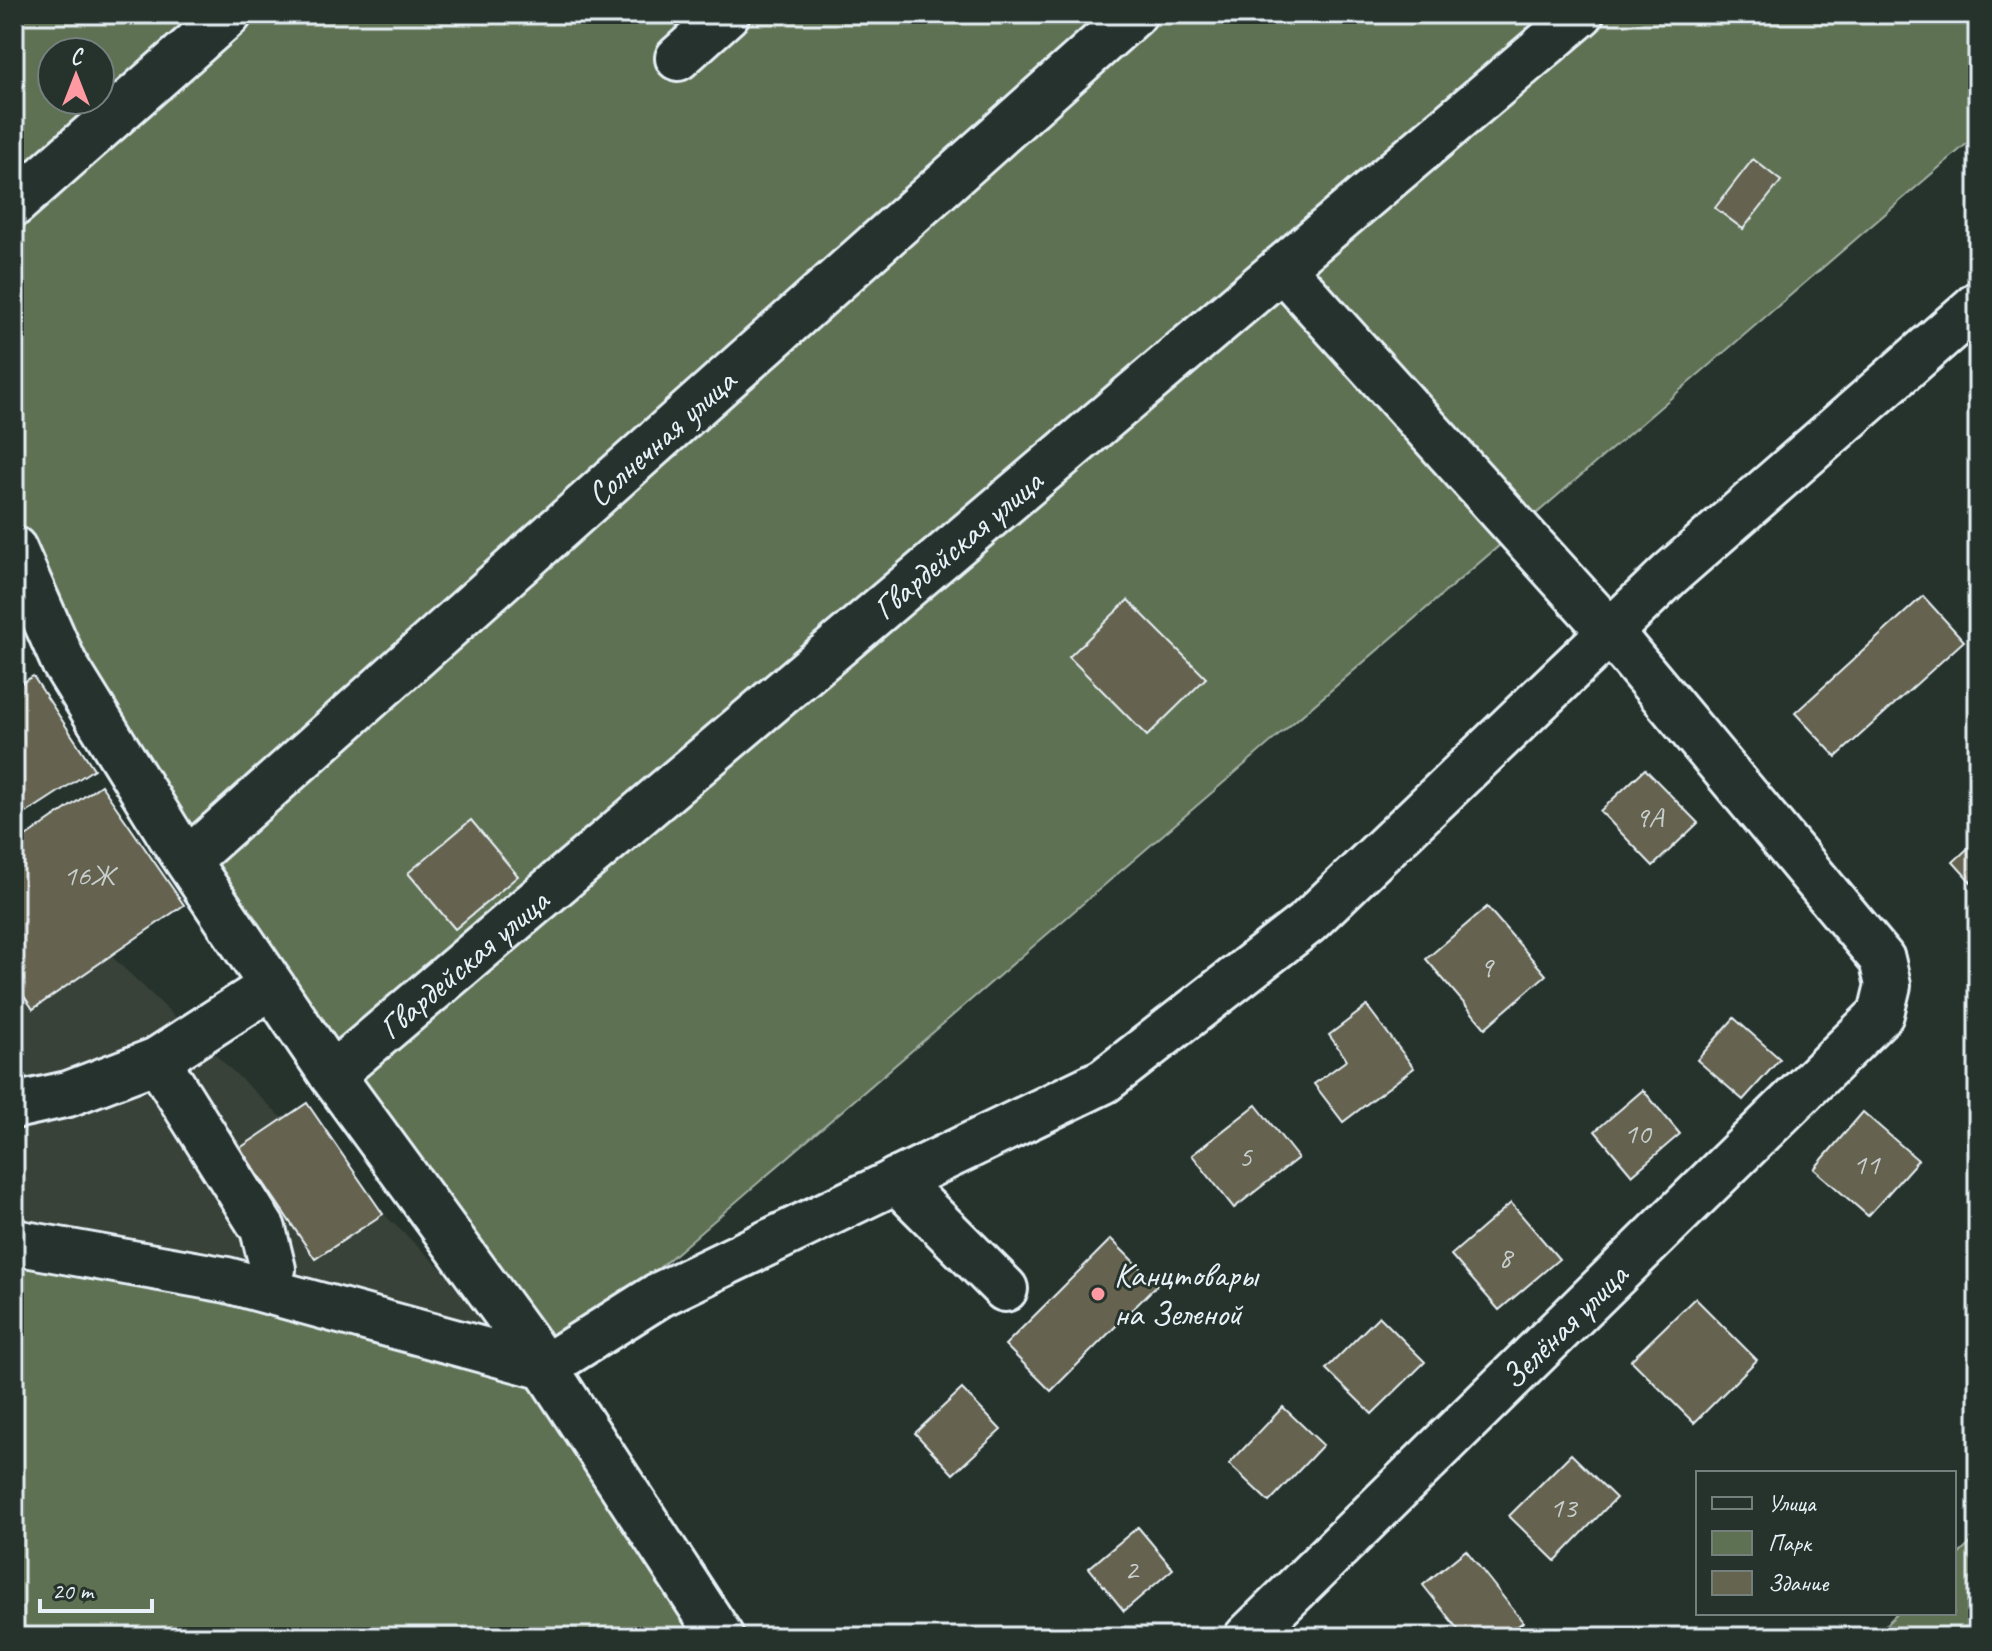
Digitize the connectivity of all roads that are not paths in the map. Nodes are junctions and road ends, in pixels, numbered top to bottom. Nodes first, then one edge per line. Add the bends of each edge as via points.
1 (229, 14) edge
2 (727, 14) edge
3 (1134, 14) edge
4 (1581, 14) edge
5 (678, 58) dead end
6 (14, 204) edge
7 (1282, 268) junction
8 (1978, 304) edge
9 (14, 549) edge
10 (1611, 633) junction
11 (188, 860) junction
12 (264, 991) dead end
13 (157, 1060) junction
14 (332, 1075) junction
15 (14, 1106) edge
16 (896, 1180) junction
17 (14, 1242) edge
18 (273, 1269) dead end
19 (1005, 1289) dead end
20 (545, 1367) junction
21 (721, 1637) edge
22 (1247, 1637) edge

1 - 6 street
2 - 5 street
3 - 11 street, Солнечная улица
4 - 7 street, Гвардейская улица
7 - 10 street
7 - 14 street, Гвардейская улица
8 - 10 street via 1670,574
9 - 11 street via 64,663
10 - 16 street via 1308,922 1104,1081
10 - 22 street, Зелёная улица via 1882,959 1888,985 1881,1014
11 - 14 street
12 - 13 street
13 - 15 street via 68,1094
13 - 18 street via 263,1229
14 - 20 street
16 - 19 street
16 - 20 street via 659,1295
17 - 20 street via 227,1280
20 - 21 street

